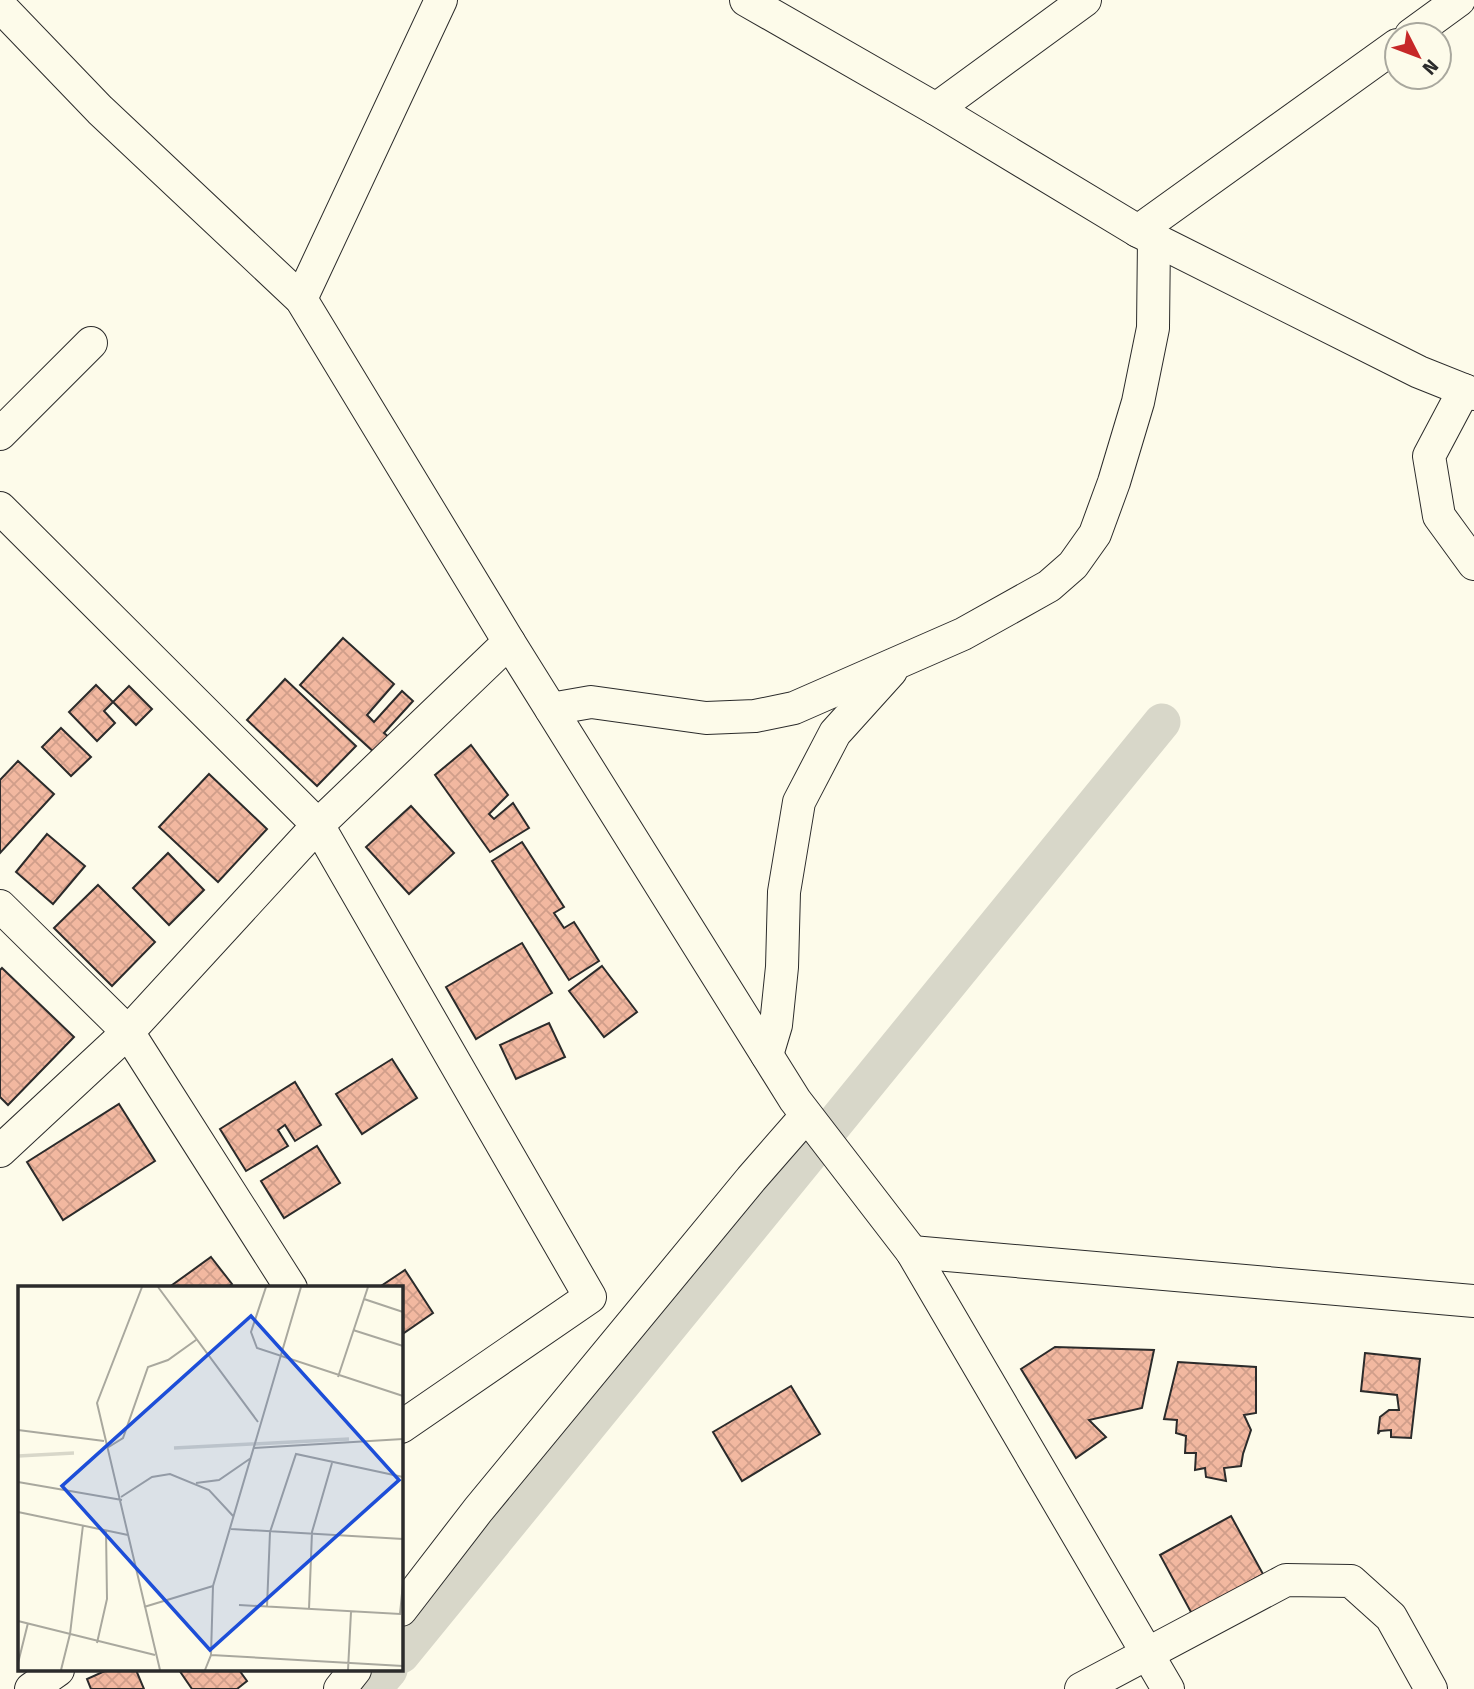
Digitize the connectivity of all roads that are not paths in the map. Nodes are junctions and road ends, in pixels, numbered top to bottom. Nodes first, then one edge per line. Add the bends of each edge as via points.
1 (441, 0) edge
2 (746, 0) edge
3 (1459, 0) edge
4 (0, 6) edge
5 (1061, 6) edge
6 (1430, 21) edge
7 (1383, 56) edge
8 (936, 109) junction
9 (1146, 235) junction
10 (301, 299) junction
11 (91, 343) dead end
12 (1469, 392) edge
13 (0, 434) edge
14 (0, 508) edge
15 (1474, 565) edge
16 (509, 642) junction
17 (899, 662) junction
18 (551, 709) junction
19 (318, 825) junction
20 (0, 906) edge
21 (128, 1032) junction
22 (767, 1055) junction
23 (806, 1116) junction
24 (0, 1151) edge
25 (912, 1252) junction
26 (290, 1286) edge
27 (590, 1297) junction
28 (1474, 1301) edge
29 (632, 1323) junction
30 (402, 1426) edge
31 (402, 1609) edge
32 (1147, 1653) junction
33 (55, 1672) edge
34 (353, 1672) edge
35 (31, 1689) edge
36 (340, 1689) edge
37 (1081, 1689) edge
38 (1168, 1689) edge
39 (1432, 1689) edge

1 - 10 street
2 - 8 street
3 - 6 street
4 - 10 street via 100,110
5 - 8 street
7 - 9 street
8 - 9 street
9 - 12 street via 1419,372
9 - 17 street via 1153,328 1138,402 1095,534 1073,565 1049,586 963,634
10 - 16 street
11 - 13 street
12 - 15 street via 1429,456 1438,516
14 - 19 street
16 - 18 street
16 - 19 street
17 - 18 street via 794,708 755,716 706,718 592,702
17 - 22 street via 835,733 799,802 784,892 776,1025
18 - 22 street
19 - 21 street
19 - 27 street
20 - 21 street
21 - 24 street
21 - 26 street
22 - 23 street
23 - 25 street
23 - 29 street
25 - 28 street
25 - 32 street
27 - 29 street
27 - 30 street
29 - 31 street
32 - 37 street
32 - 38 street
32 - 39 street via 1286,1580 1351,1581 1391,1617
33 - 35 street
34 - 36 street

